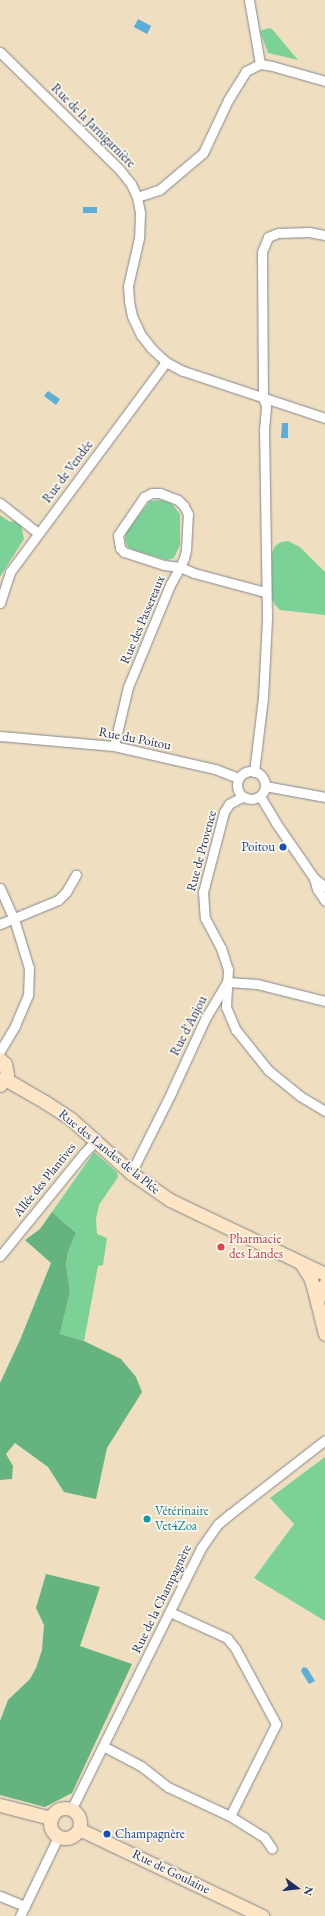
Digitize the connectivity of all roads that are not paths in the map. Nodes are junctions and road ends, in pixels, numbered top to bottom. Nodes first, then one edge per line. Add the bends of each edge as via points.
1 (249, 0) edge
2 (0, 52) edge
3 (260, 64) junction
4 (325, 81) edge
5 (137, 197) junction
6 (325, 236) edge
7 (166, 362) junction
8 (264, 398) junction
9 (325, 418) edge
10 (0, 503) edge
11 (38, 534) junction
12 (180, 568) junction
13 (265, 592) junction
14 (0, 603) edge
15 (0, 736) edge
16 (114, 746) junction
17 (254, 772) junction
18 (238, 778) junction
19 (265, 786) junction
20 (260, 796) junction
21 (242, 797) junction
22 (325, 797) edge
23 (76, 875) dead end
24 (314, 878) junction
25 (325, 887) edge
26 (0, 888) edge
27 (325, 901) edge
28 (14, 919) junction
29 (0, 924) edge
30 (227, 982) junction
31 (325, 1002) edge
32 (0, 1051) edge
33 (0, 1059) edge
34 (3, 1082) edge
35 (325, 1111) edge
36 (96, 1140) junction
37 (131, 1173) junction
38 (0, 1256) edge
39 (301, 1263) junction
40 (325, 1274) edge
41 (325, 1284) edge
42 (317, 1302) junction
43 (325, 1334) edge
44 (325, 1440) edge
45 (170, 1612) junction
46 (103, 1746) junction
47 (0, 1805) edge
48 (71, 1810) junction
49 (230, 1816) junction
50 (51, 1818) junction
51 (79, 1829) junction
52 (58, 1837) junction
53 (272, 1849) dead end
54 (0, 1896) edge
55 (25, 1906) junction
56 (245, 1912) edge
57 (20, 1916) edge
58 (262, 1916) edge

1 - 3 street
2 - 5 street, Rue de la Jarnigarnière via 119,169
3 - 4 street
3 - 5 street via 246,71 228,100 203,153 159,190
5 - 7 street, Rue de la Jarnigarnière via 140,226 128,286 129,301 132,316 141,334
6 - 8 street via 309,232 278,233 268,237 262,252
7 - 8 street, Rue de la Jarnigarnière via 188,373
7 - 11 street, Rue de Vendée
8 - 9 street, Rue de la Jarnigarnière
8 - 13 street
10 - 11 street
11 - 14 street, Rue de Vendée via 10,572
12 - 12 street via 132,555 120,548 118,535 122,528 144,497 152,493 160,493 178,500 188,514 186,550
12 - 13 street, Rue des Passereaux
12 - 16 street, Rue des Passereaux via 170,585 128,687
13 - 17 street via 266,660 261,728
15 - 16 street, Rue du Poitou
16 - 18 street, Rue du Poitou via 215,769
17 - 18 street via 245,772
17 - 19 street via 262,777
18 - 21 street via 236,787
19 - 20 street
19 - 22 street
20 - 21 street via 252,800
20 - 24 street
21 - 30 street, Rue de Provence via 229,804 224,812 203,892 205,918 224,955 228,969
23 - 28 street via 58,900
24 - 25 street
24 - 27 street via 316,889
26 - 28 street
28 - 29 street
28 - 32 street via 29,968 28,995 15,1026
30 - 31 street via 257,984
30 - 35 street, Rue de Provence via 226,1007 236,1030 268,1070 300,1096
30 - 37 street, Rue d'Anjou via 205,1018
33 - 34 street via 7,1069
34 - 36 street, Rue des Landes de la Plée via 45,1102
36 - 37 street, Rue des Landes de la Plée
36 - 38 street, Allée des Plantives
37 - 39 street, Rue des Landes de la Plée via 170,1200
39 - 40 street, Rue des Landes de la Plée
39 - 42 street via 311,1279
41 - 42 street
42 - 43 street
44 - 45 street, Rue de la Champagnère via 218,1524 201,1548
45 - 46 street, Rue de la Champagnère
45 - 49 street via 227,1638 235,1648 276,1724
46 - 48 street, Rue de la Champagnère
46 - 49 street via 141,1766 168,1787
47 - 50 street
48 - 50 street via 57,1810
48 - 51 street via 78,1816
49 - 53 street via 264,1837
50 - 52 street via 52,1831
51 - 52 street via 68,1838
51 - 56 street, Rue de Goulaine
52 - 55 street
54 - 55 street
55 - 57 street
56 - 58 street, Rue de Goulaine

